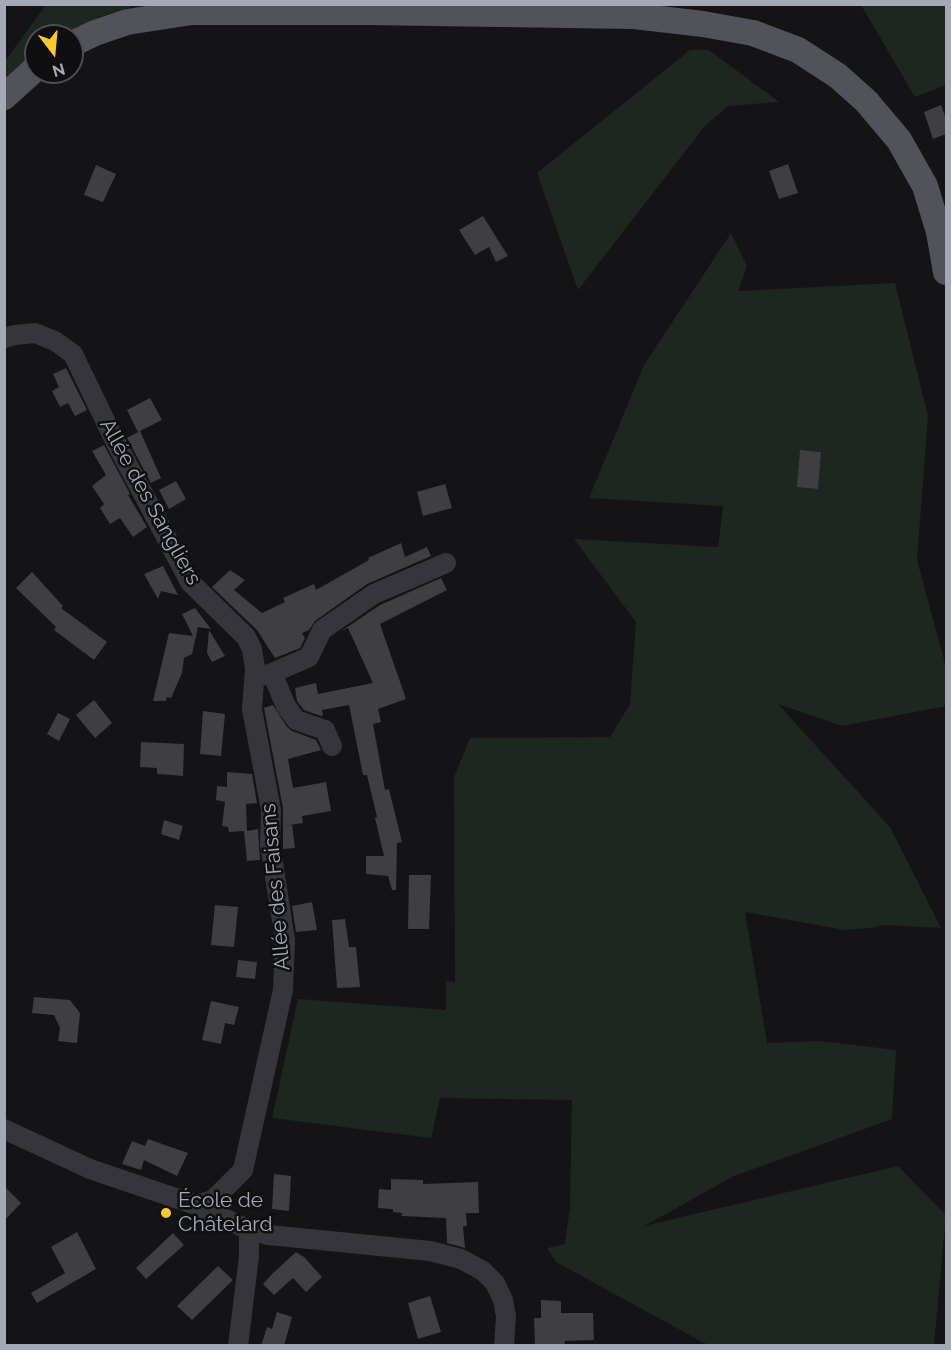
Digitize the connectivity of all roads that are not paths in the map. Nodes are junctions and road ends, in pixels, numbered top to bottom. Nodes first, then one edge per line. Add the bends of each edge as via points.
1 (84, 38) edge
2 (24, 79) edge
3 (4, 97) edge
4 (946, 272) edge
5 (4, 338) edge
6 (446, 562) dead end
7 (263, 675) junction
8 (252, 709) joint
9 (332, 746) dead end
10 (4, 1129) edge
11 (196, 1205) junction
12 (252, 1231) junction
13 (238, 1346) edge
14 (504, 1346) edge

1 - 4 main road via 127,22 192,12 634,16 753,33 798,50 838,76 866,101 898,140 925,186
2 - 3 main road
5 - 7 street, Allée des Sangliers via 35,333 73,354 190,582 246,637
6 - 7 street via 374,594 322,630 309,657
7 - 8 street, Allée des Sangliers
7 - 9 street via 296,720 325,730
8 - 11 street, Allée des Faisans via 271,810 270,844 285,940 283,990 243,1170 213,1200
10 - 11 street via 90,1169
11 - 12 street
12 - 13 street
12 - 14 street via 430,1251 461,1259 483,1271 504,1300

